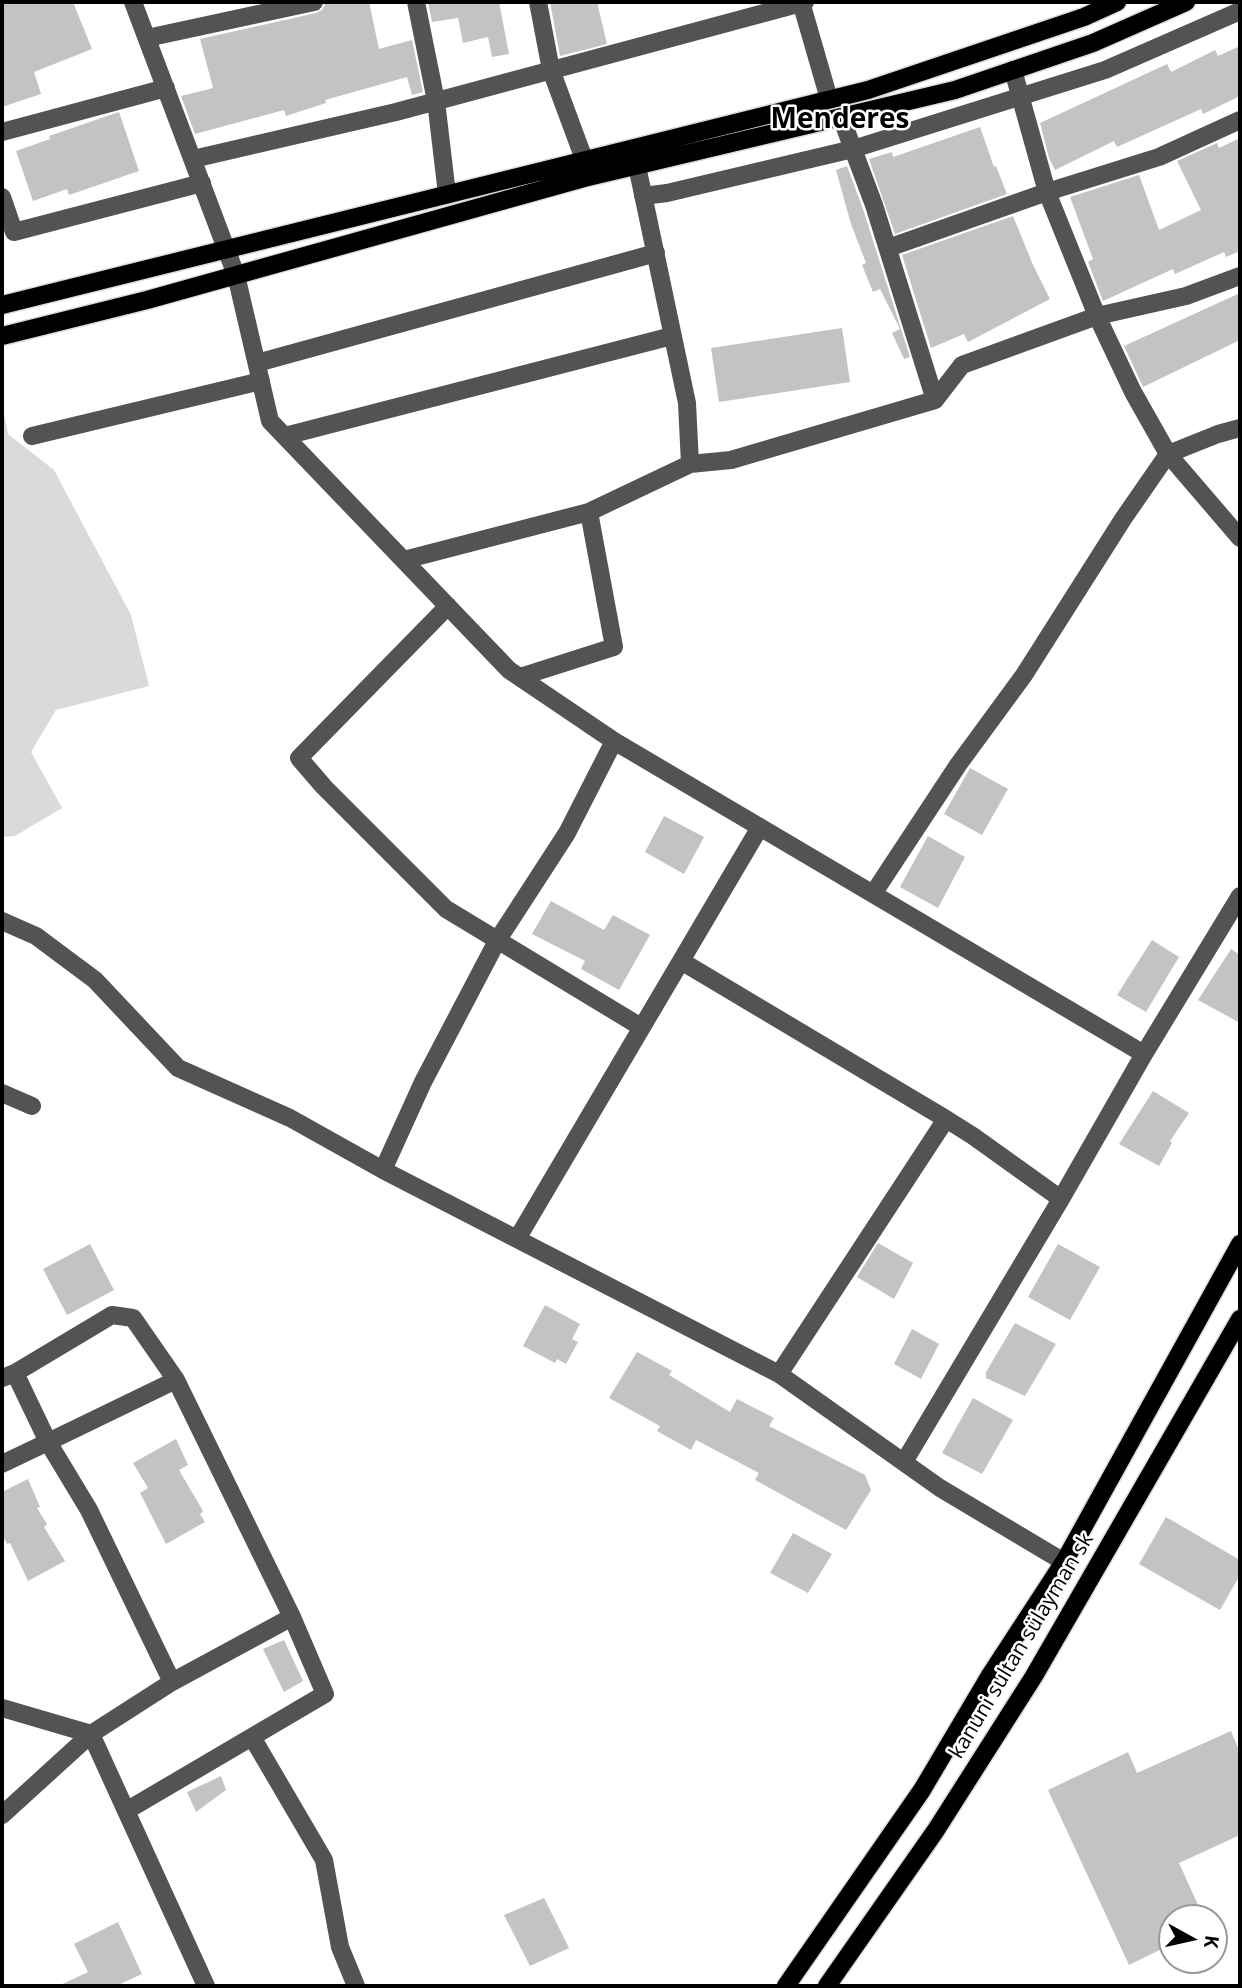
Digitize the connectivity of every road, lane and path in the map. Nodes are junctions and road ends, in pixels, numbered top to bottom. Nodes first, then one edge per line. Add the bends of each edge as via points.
1 (133, 2) edge
2 (314, 2) edge
3 (416, 2) edge
4 (538, 2) edge
5 (802, 2) edge
6 (1117, 2) edge
7 (1186, 2) edge
8 (1240, 11) edge
9 (147, 38) junction
10 (551, 70) junction
11 (1013, 70) junction
12 (166, 88) junction
13 (1020, 96) junction
14 (829, 100) junction
15 (436, 101) junction
16 (841, 117) junction
17 (1240, 120) edge
18 (2, 132) edge
19 (853, 149) junction
20 (193, 159) junction
21 (584, 159) junction
22 (637, 166) junction
23 (202, 183) junction
24 (1047, 192) junction
25 (447, 194) junction
26 (643, 196) junction
27 (2, 197) edge
28 (888, 248) junction
29 (225, 249) junction
30 (656, 253) junction
31 (236, 275) junction
32 (1240, 276) edge
33 (2, 305) edge
34 (1097, 316) junction
35 (2, 336) edge
36 (672, 337) junction
37 (259, 372) junction
38 (935, 400) junction
39 (1240, 428) edge
40 (32, 436) dead end
41 (285, 436) junction
42 (1168, 454) junction
43 (690, 464) junction
44 (589, 512) junction
45 (1240, 538) edge
46 (404, 560) junction
47 (448, 606) junction
48 (520, 677) junction
49 (614, 741) junction
50 (760, 827) junction
51 (873, 894) junction
52 (1240, 895) edge
53 (2, 921) edge
54 (497, 941) junction
55 (681, 961) junction
56 (641, 1027) junction
57 (1143, 1054) junction
58 (2, 1093) edge
59 (32, 1106) dead end
60 (946, 1119) junction
61 (383, 1170) junction
62 (1061, 1199) junction
63 (517, 1239) junction
64 (1240, 1244) edge
65 (1240, 1319) edge
66 (779, 1374) junction
67 (9, 1375) edge
68 (176, 1380) junction
69 (48, 1442) junction
70 (904, 1462) junction
71 (2, 1464) edge
72 (1064, 1562) junction
73 (292, 1617) junction
74 (172, 1682) junction
75 (2, 1708) edge
76 (91, 1734) junction
77 (252, 1737) junction
78 (126, 1811) junction
79 (2, 1815) edge
80 (206, 1986) edge
81 (356, 1986) edge
82 (786, 1986) edge
83 (827, 1986) edge

1 - 9 street
2 - 9 street
3 - 15 street
4 - 10 street
5 - 10 street
5 - 14 street
6 - 14 main road via 1084,17
7 - 11 main road via 1093,43
8 - 13 street via 1105,70
9 - 12 street
10 - 15 street
10 - 21 street
11 - 13 street
11 - 16 main road via 955,90
12 - 18 street
12 - 20 street
13 - 19 street
13 - 24 street
14 - 21 main road
15 - 20 street
15 - 25 street
16 - 19 street
16 - 22 main road
17 - 24 street via 1159,157
19 - 26 street
19 - 28 street
20 - 23 street
21 - 25 main road
22 - 26 street
22 - 31 main road
23 - 27 street via 13,232
23 - 29 street
24 - 28 street
24 - 34 street
25 - 29 main road
26 - 30 street
28 - 38 street
29 - 31 street
29 - 33 main road
30 - 36 street
30 - 37 street
31 - 35 main road
31 - 37 street
32 - 34 street via 1186,296
34 - 38 street via 962,365
34 - 42 street
36 - 41 street
36 - 43 street via 687,403
37 - 40 street
37 - 41 street via 270,421
38 - 43 street via 731,460
39 - 42 street
41 - 46 street
42 - 45 street
42 - 51 street
43 - 44 street
44 - 46 street
44 - 48 street via 614,647
46 - 47 street
47 - 48 street
47 - 54 street via 299,758 446,909
48 - 49 street
49 - 50 street
49 - 54 street via 567,833
50 - 51 street
50 - 55 street
51 - 57 street
52 - 57 street
53 - 61 street via 36,936 95,980 178,1068 290,1118
54 - 56 street
54 - 61 street
55 - 56 street
55 - 60 street
56 - 63 street
57 - 62 street
58 - 59 street
60 - 62 street
60 - 66 street
61 - 63 street
62 - 70 street
63 - 66 street
64 - 72 main road
65 - 83 main road, kanuni sultan sülayman sk via 1034,1676 936,1830
66 - 70 street
67 - 68 street via 112,1315 133,1318
67 - 69 street
68 - 69 street
68 - 73 street
69 - 71 street
69 - 74 street via 89,1510
70 - 72 street
72 - 82 main road via 922,1790
73 - 74 street
73 - 77 street via 325,1694
74 - 76 street
75 - 76 street
76 - 78 street
76 - 79 street
77 - 78 street
77 - 81 street via 324,1860 340,1947
78 - 80 street

